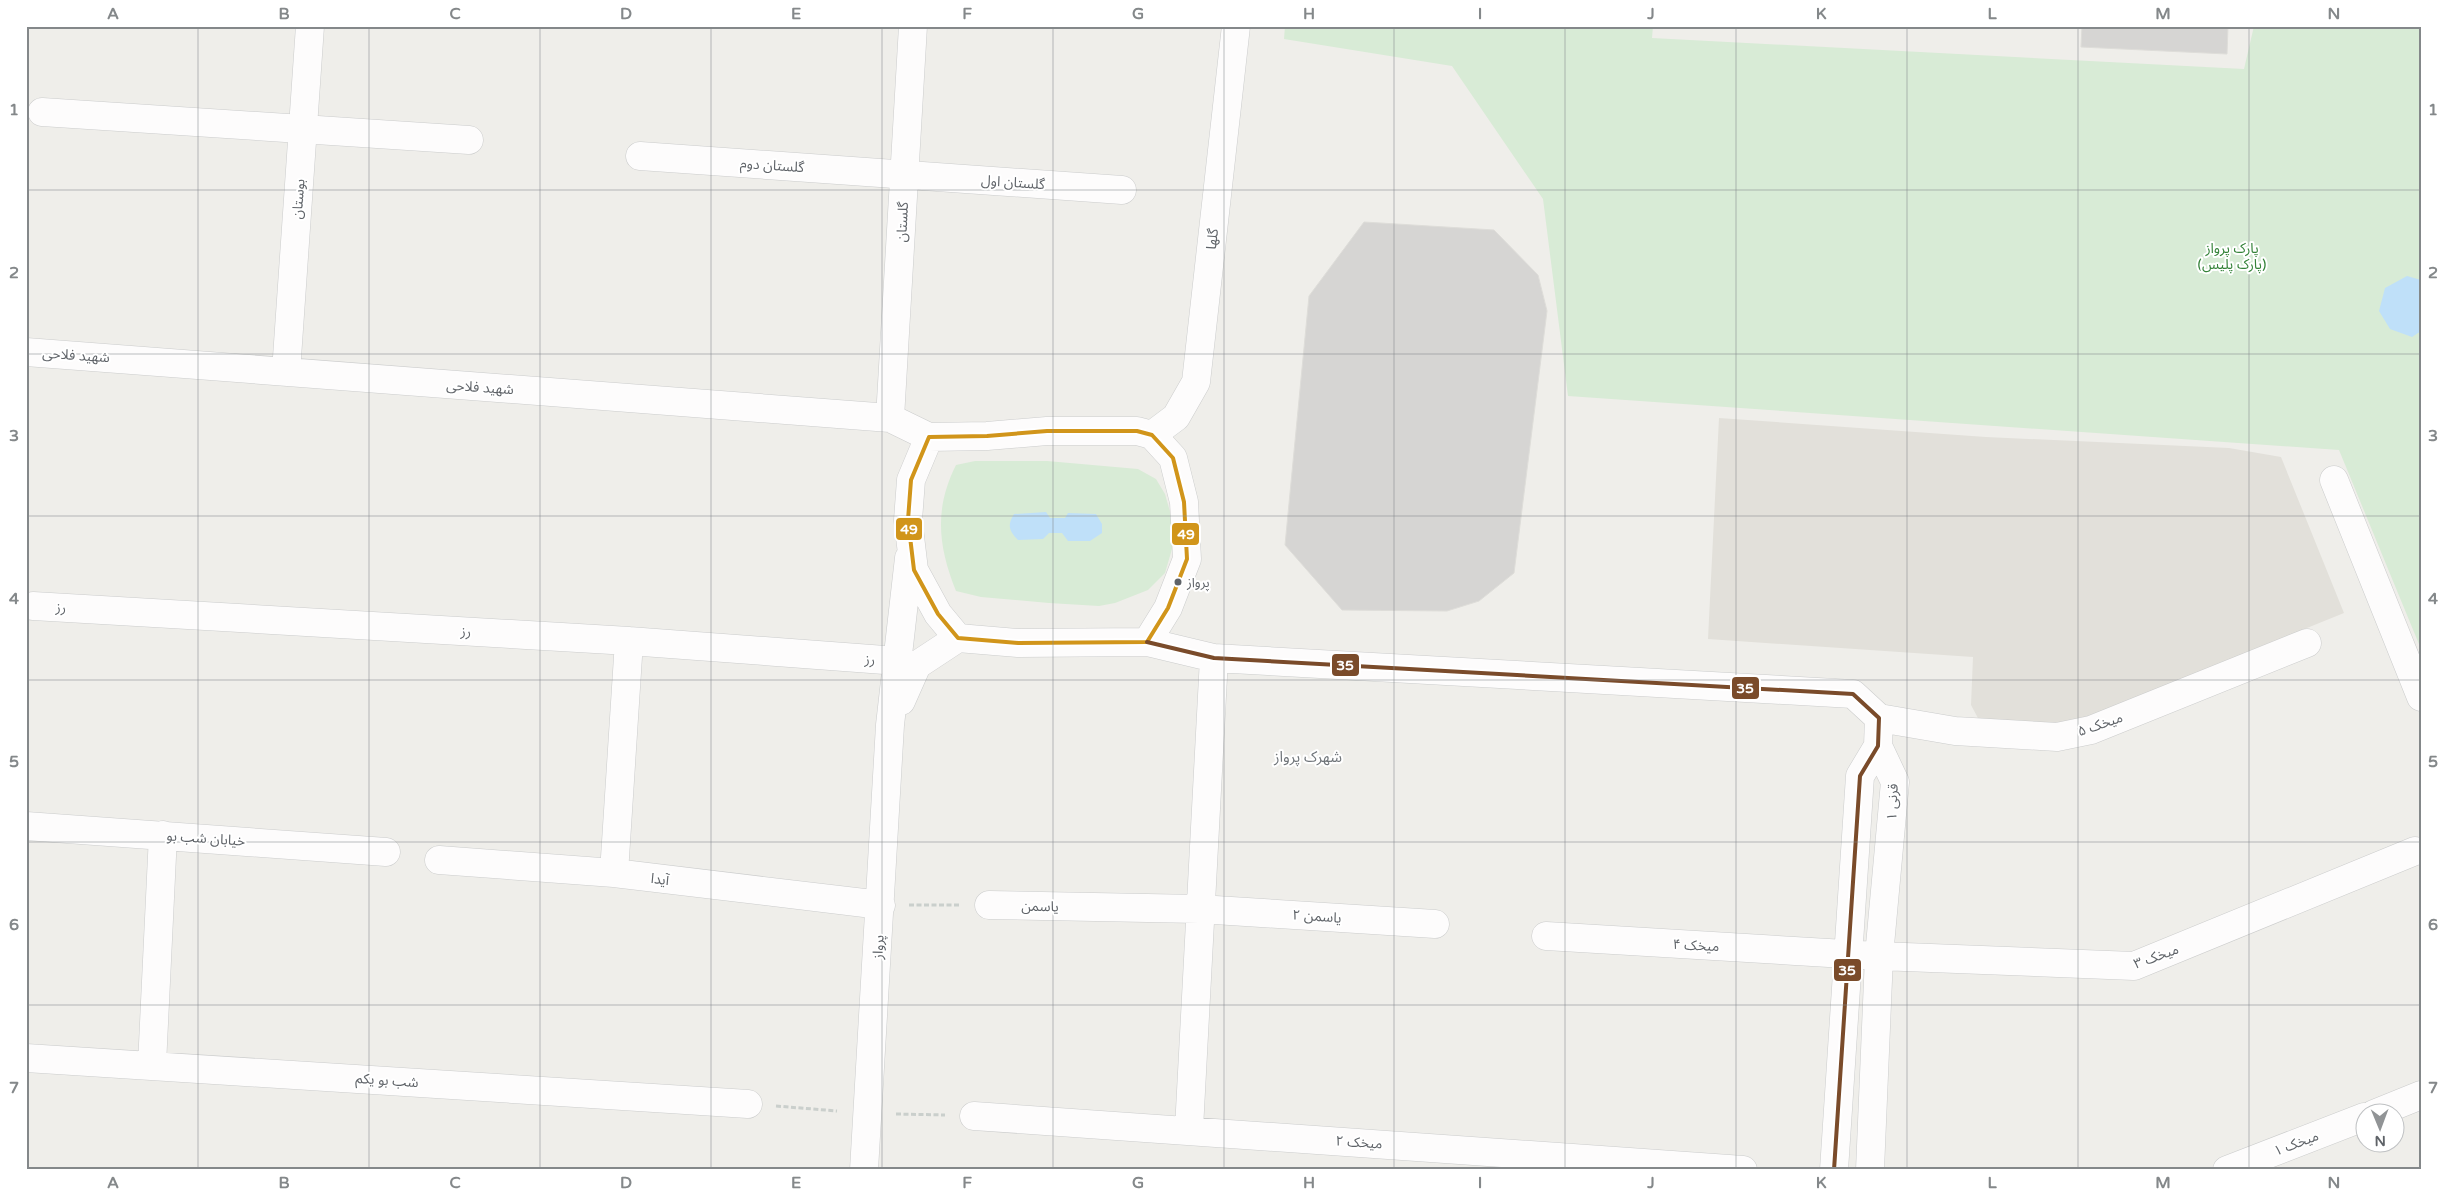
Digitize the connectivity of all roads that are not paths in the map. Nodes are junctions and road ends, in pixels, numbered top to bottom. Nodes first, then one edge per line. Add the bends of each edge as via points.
1 (310, 26) edge
2 (913, 26) edge
3 (1236, 26) edge
4 (42, 112) dead end
5 (303, 129) junction
6 (469, 140) dead end
7 (640, 156) dead end
8 (905, 174) junction
9 (1122, 190) dead end
10 (26, 352) edge
11 (286, 372) junction
12 (890, 418) junction
13 (1152, 435) junction
14 (929, 437) junction
15 (2334, 480) dead end
16 (911, 545) junction
17 (33, 606) dead end
18 (958, 638) junction
19 (629, 641) junction
20 (1147, 642) junction
21 (2308, 642) dead end
22 (1214, 658) junction
23 (898, 661) junction
24 (2421, 697) edge
25 (1879, 718) junction
26 (890, 725) junction
27 (1878, 746) junction
28 (26, 826) edge
29 (163, 835) junction
30 (2415, 851) dead end
31 (386, 852) dead end
32 (439, 860) dead end
33 (614, 873) junction
34 (880, 905) junction
35 (989, 905) road end
36 (1199, 909) junction
37 (1435, 924) dead end
38 (1546, 936) dead end
39 (1847, 954) junction
40 (1879, 956) junction
41 (26, 1058) edge
42 (152, 1065) junction
43 (2421, 1095) edge
44 (748, 1104) road end
45 (2399, 1104) edge
46 (974, 1116) road end
47 (2354, 1121) edge
48 (1190, 1130) junction
49 (864, 1170) edge
50 (1743, 1170) edge
51 (1834, 1170) edge
52 (1870, 1170) edge
53 (2227, 1170) edge

1 - 5 street, بوستان
2 - 8 street, گلستان
3 - 13 street, گلها via 1196,382 1176,417
4 - 5 street
5 - 6 street
5 - 11 street, بوستان
7 - 8 street, گلستان دوم
8 - 9 street, گلستان اول
8 - 12 street, گلستان
10 - 11 street, شهید فلاحی
11 - 12 street, شهید فلاحی
12 - 14 street, شهید فلاحی
13 - 14 street via 1137,431 1047,430
13 - 20 street via 1173,458 1184,502 1187,559 1168,608
14 - 16 street via 911,480 908,520
15 - 24 street
16 - 18 street via 914,570 938,614
16 - 23 street, پرواز
17 - 19 street, رز
18 - 20 street via 1028,643
18 - 26 street, پرواز via 917,665
19 - 23 street, رز
19 - 33 street
20 - 22 street
21 - 25 street, میخک ۵ via 2091,730 2057,737 1955,732
22 - 25 street via 1853,694
22 - 36 street
23 - 26 street, پرواز
25 - 27 street
26 - 34 street, پرواز
27 - 39 street via 1860,776
27 - 40 street, قرنی ۱ via 1895,782
28 - 29 street, خیابان شب بو
29 - 31 street, خیابان شب بو
29 - 42 street
30 - 40 street, میخک ۳ via 2134,966
32 - 33 street, آیدا
33 - 34 street, آیدا
34 - 49 street, پرواز
35 - 36 street, یاسمن
36 - 37 street, یاسمن ۲
36 - 48 street
38 - 39 street, میخک ۴
39 - 40 street, میخک ۳
39 - 51 street
40 - 52 street, قرنی ۱
41 - 42 street, شب بو یکم
42 - 44 street, شب بو یکم
43 - 45 street
46 - 48 street, میخک ۲
47 - 53 street, میخک ۱
48 - 50 street, میخک ۲

